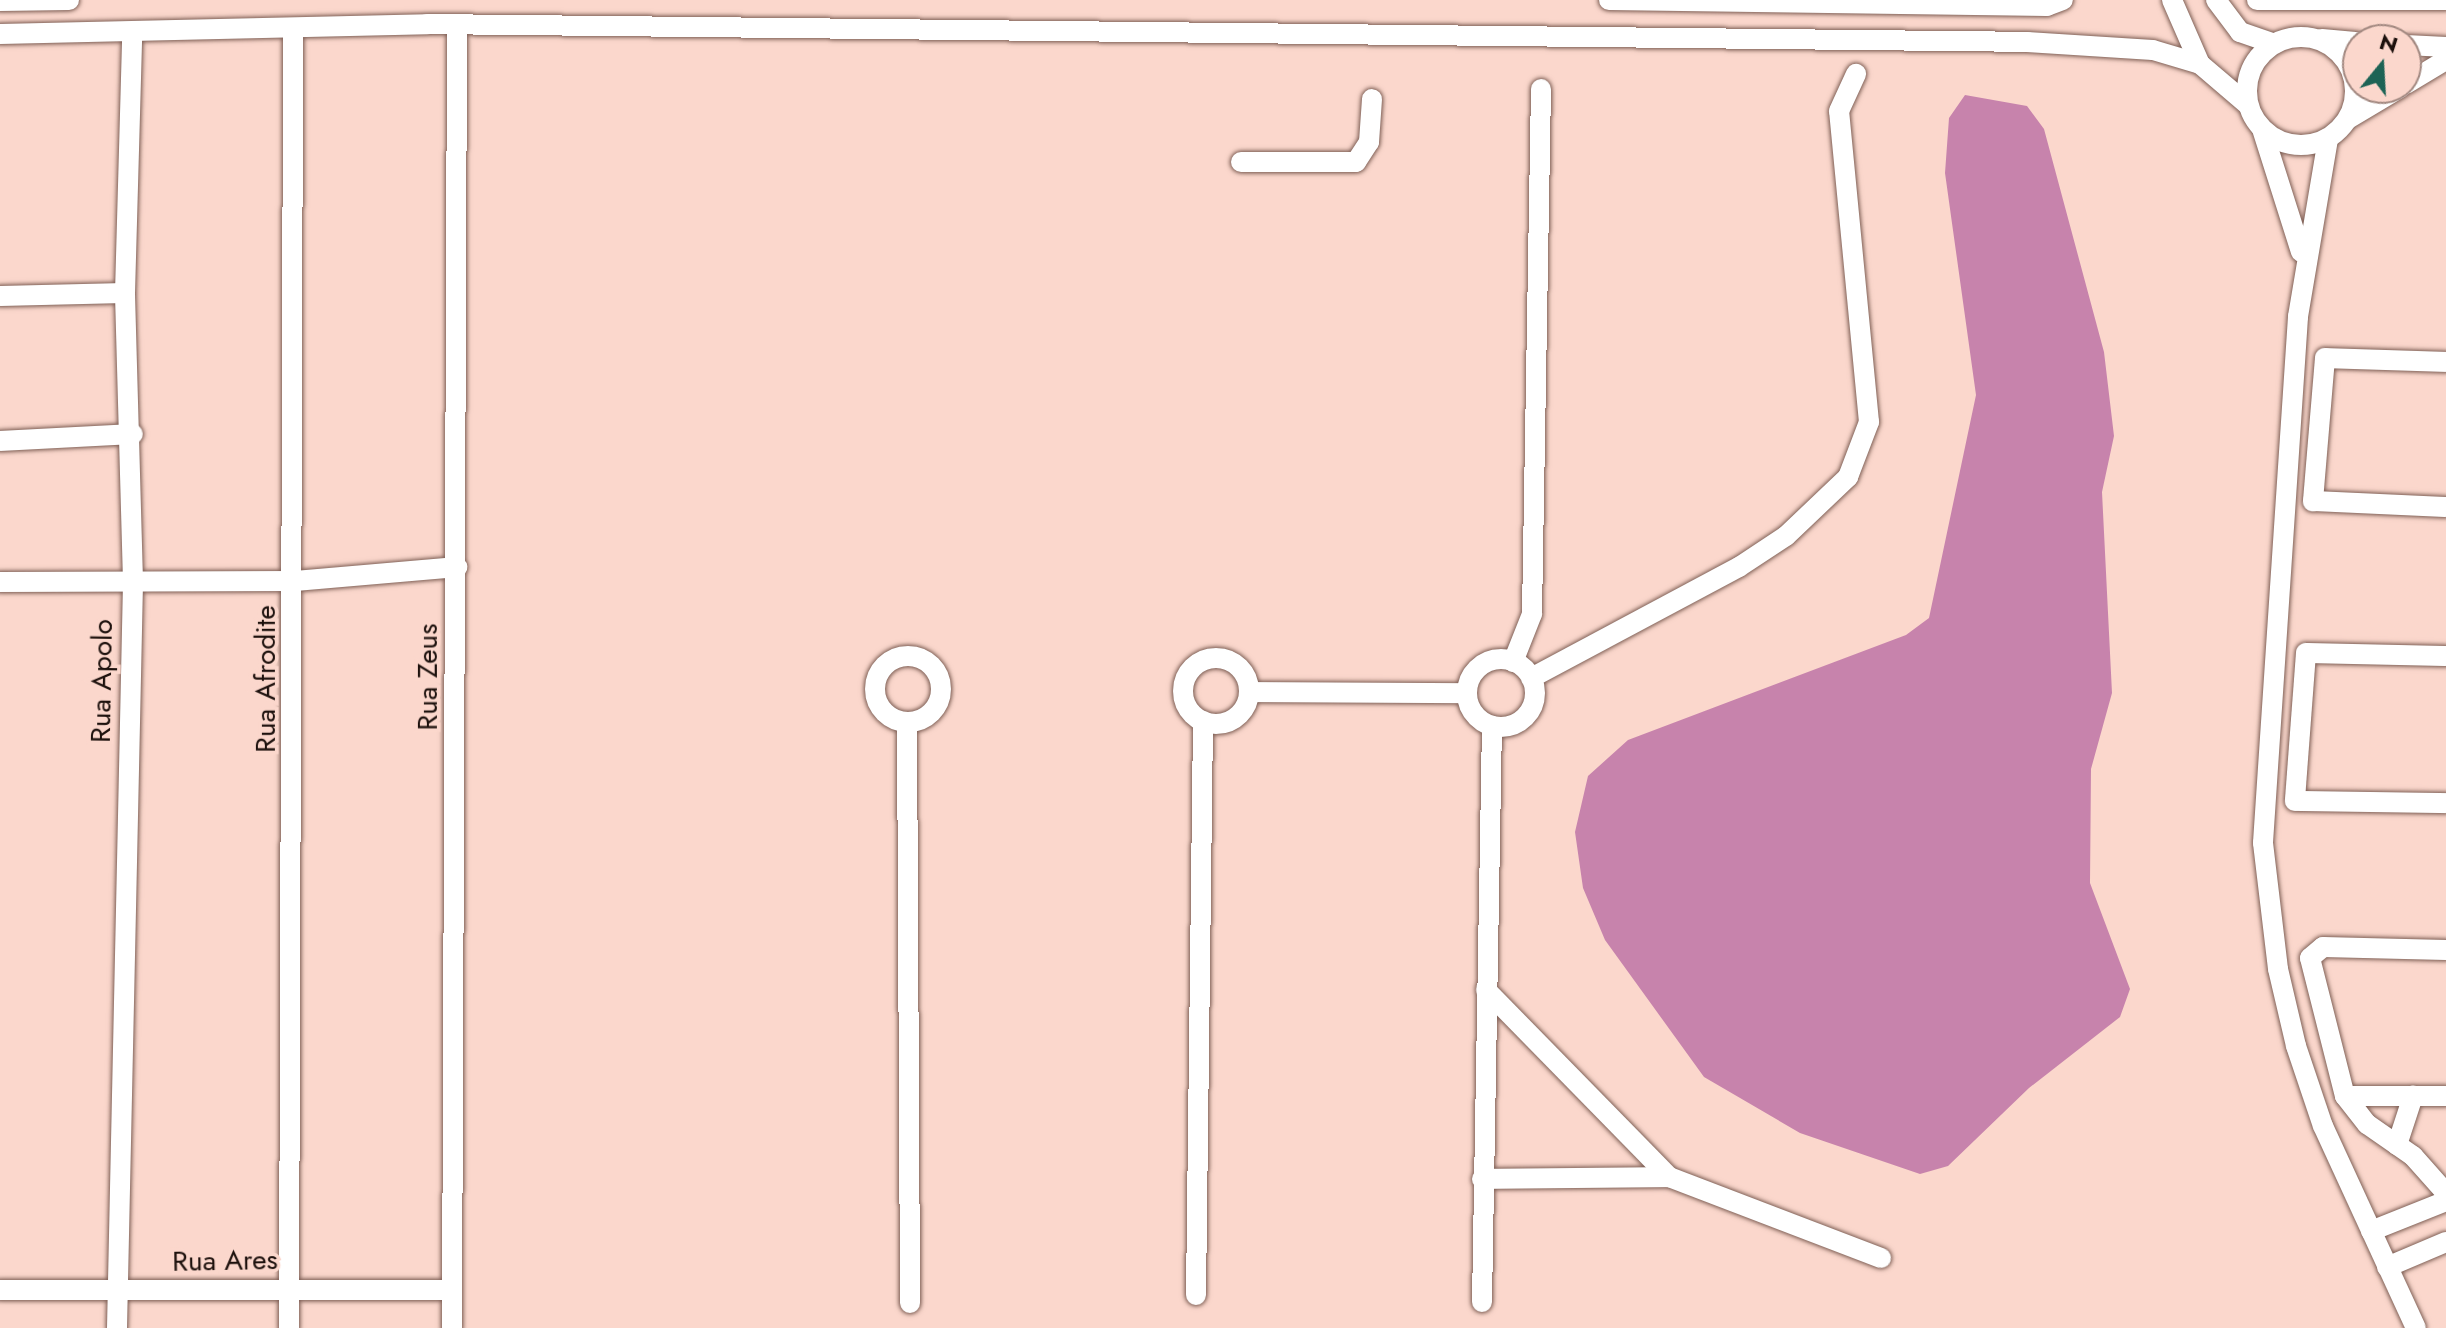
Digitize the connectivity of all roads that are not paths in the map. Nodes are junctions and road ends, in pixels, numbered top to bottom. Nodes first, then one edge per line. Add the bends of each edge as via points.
1 (69, 0) edge
2 (1609, 0) edge
3 (2063, 0) edge
4 (2172, 0) edge
5 (2216, 0) edge
6 (2257, 0) edge
7 (2446, 0) edge
8 (0, 1) edge
9 (457, 26) junction
10 (293, 30) junction
11 (0, 34) edge
12 (132, 35) junction
13 (2315, 39) junction
14 (2342, 41) edge
15 (2274, 44) junction
16 (2422, 46) edge
17 (2446, 47) edge
18 (2446, 60) edge
19 (2200, 64) junction
20 (1856, 74) dead end
21 (2422, 74) edge
22 (1541, 89) dead end
23 (1372, 99) dead end
24 (2373, 104) edge
25 (2248, 105) junction
26 (2348, 119) junction
27 (2262, 129) junction
28 (2328, 139) junction
29 (1241, 162) dead end
30 (2303, 260) junction
31 (125, 293) junction
32 (0, 296) edge
33 (2446, 362) edge
34 (133, 434) junction
35 (0, 441) edge
36 (2446, 507) edge
37 (457, 567) junction
38 (133, 581) junction
39 (295, 581) junction
40 (0, 582) edge
41 (2446, 656) edge
42 (1513, 662) junction
43 (1531, 678) junction
44 (1250, 692) junction
45 (1466, 693) junction
46 (1203, 721) junction
47 (907, 722) dead end
48 (1492, 726) junction
49 (2446, 803) edge
50 (2446, 950) edge
51 (1486, 990) junction
52 (2345, 1096) junction
53 (2413, 1096) junction
54 (2446, 1096) edge
55 (2397, 1145) junction
56 (1669, 1177) junction
57 (1482, 1179) junction
58 (2446, 1193) edge
59 (2446, 1201) edge
60 (2371, 1231) junction
61 (2446, 1242) edge
62 (1881, 1258) dead end
63 (2387, 1267) junction
64 (289, 1288) junction
65 (0, 1290) edge
66 (451, 1290) junction
67 (117, 1291) junction
68 (1196, 1295) dead end
69 (1482, 1302) dead end
70 (910, 1303) dead end
71 (117, 1328) edge
72 (289, 1328) edge
73 (452, 1328) edge
74 (2416, 1328) edge

1 - 8 street
2 - 3 street via 2047,6
4 - 19 street
5 - 15 street via 2240,32
6 - 7 street
9 - 10 street
9 - 19 street via 1966,41 2153,50
9 - 37 street, Rua Zeus
10 - 12 street
10 - 39 street, Rua Afrodite
11 - 12 street
12 - 31 street, Rua Apolo
13 - 14 street
13 - 15 street
13 - 26 street via 2348,64 2356,92
15 - 25 street via 2254,64
16 - 17 street
18 - 21 street
19 - 25 street
20 - 43 street via 1839,111 1869,422 1848,477 1786,536 1739,567
22 - 42 street via 1532,614
23 - 29 street via 1369,142 1356,162
24 - 26 street
25 - 27 street
26 - 28 street
27 - 28 street via 2287,144
27 - 30 street
28 - 30 street
30 - 60 street via 2263,843 2275,954 2296,1046
31 - 32 street
31 - 34 street, Rua Apolo
33 - 36 street via 2325,358 2313,501
34 - 35 street
34 - 38 street, Rua Apolo
37 - 39 street
37 - 66 street, Rua Zeus
38 - 39 street
38 - 40 street
38 - 67 street, Rua Apolo
39 - 64 street, Rua Afrodite
41 - 49 street via 2306,653 2295,801
42 - 43 street
42 - 45 street via 1476,669
43 - 48 street via 1534,700 1523,718
44 - 45 street
44 - 46 street via 1235,719
44 - 46 street via 1245,673 1230,660 1198,662 1183,689 1188,708
45 - 48 street via 1474,714
46 - 68 street
47 - 70 street
48 - 51 street
50 - 52 street via 2314,952
51 - 56 street
51 - 57 street
52 - 53 street
52 - 55 street via 2367,1124
53 - 54 street
53 - 55 street
55 - 58 street
56 - 57 street
56 - 62 street
57 - 69 street
59 - 60 street
60 - 63 street
61 - 63 street
63 - 74 street
64 - 66 street, Rua Ares
64 - 67 street, Rua Ares
64 - 72 street, Rua Afrodite
65 - 67 street, Rua Ares
66 - 73 street, Rua Zeus
67 - 71 street, Rua Apolo

